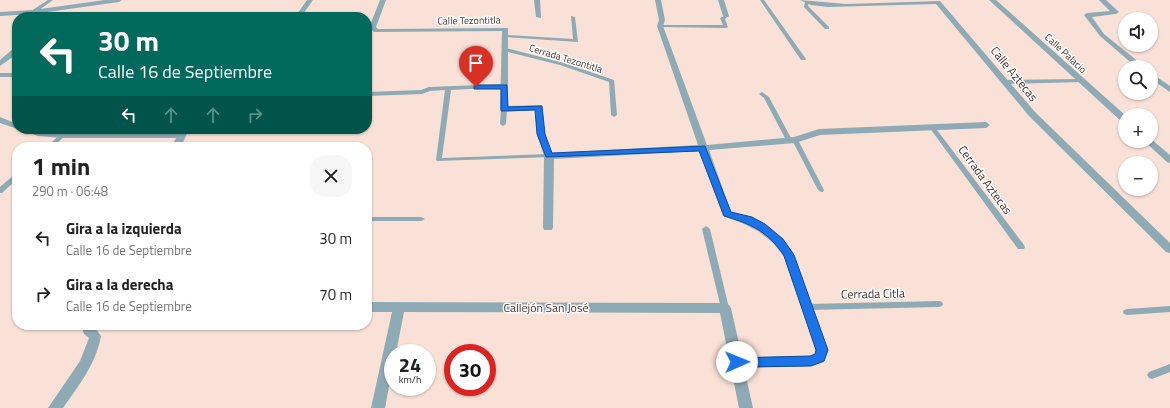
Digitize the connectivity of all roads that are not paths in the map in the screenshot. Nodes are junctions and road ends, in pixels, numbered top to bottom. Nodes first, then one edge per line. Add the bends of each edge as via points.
1 (50, 0) edge
2 (119, 0) edge
3 (310, 0) edge
4 (383, 0) edge
5 (537, 0) edge
6 (658, 0) edge
7 (722, 0) edge
8 (762, 0) edge
9 (992, 0) edge
10 (1102, 0) edge
11 (805, 1) edge
12 (67, 8) junction
13 (33, 12) joint
14 (62, 12) edge
15 (302, 12) edge
16 (12, 13) edge
17 (0, 14) edge
18 (726, 16) joint
19 (539, 17) dead end
20 (573, 17) dead end
21 (660, 26) junction
22 (827, 28) dead end
23 (506, 36) junction
24 (506, 50) junction
25 (12, 54) edge
26 (803, 59) dead end
27 (1132, 60) edge
28 (0, 64) edge
29 (0, 75) edge
30 (12, 75) edge
31 (1081, 81) junction
32 (1158, 81) edge
33 (1005, 82) junction
34 (504, 86) junction
35 (448, 88) junction
36 (1170, 90) edge
37 (372, 94) edge
38 (762, 94) dead end
39 (504, 109) junction
40 (1118, 114) edge
41 (614, 115) dead end
42 (0, 120) edge
43 (503, 124) dead end
44 (12, 125) edge
45 (986, 125) dead end
46 (932, 127) junction
47 (50, 134) edge
48 (103, 134) edge
49 (63, 135) junction
50 (792, 140) junction
51 (55, 142) edge
52 (702, 148) junction
53 (1166, 153) edge
54 (549, 156) junction
55 (1170, 160) edge
56 (12, 180) edge
57 (820, 190) dead end
58 (0, 191) edge
59 (372, 219) edge
60 (421, 219) dead end
61 (548, 227) dead end
62 (706, 229) dead end
63 (1021, 247) dead end
64 (1170, 249) edge
65 (939, 304) dead end
66 (399, 306) junction
67 (372, 307) edge
68 (808, 307) junction
69 (725, 308) junction
70 (1170, 309) edge
71 (1127, 312) dead end
72 (88, 330) edge
73 (737, 362) junction
74 (1170, 368) edge
75 (1152, 375) dead end
76 (55, 408) edge
77 (378, 408) edge
78 (746, 408) edge

1 - 13 lane
2 - 12 street
3 - 15 street
4 - 23 street, Calle Tezontitla via 375,15 373,30 506,29
5 - 19 street
6 - 21 street via 662,20
7 - 18 street
8 - 26 lane
9 - 31 street, Calle Palacio
10 - 27 street via 1116,12 1087,15 1102,35
11 - 22 lane, Calle Aztecas via 806,6
11 - 33 street, Calle Aztecas via 818,5 889,1 938,2
12 - 13 street
12 - 14 street
16 - 17 street
18 - 21 lane via 722,18 726,27
20 - 23 lane via 576,41
21 - 52 street
23 - 24 street, Calle Tezontitla
24 - 34 street, Calle Tezontitla
24 - 41 lane, Cerrada Tezontitla via 562,64 612,82
25 - 28 street
29 - 30 lane
31 - 33 lane
31 - 40 street, Calle Palacio
32 - 36 street
33 - 64 street, Calle Aztecas via 1032,114
34 - 35 lane
34 - 39 street, Calle Tezontitla
35 - 37 lane via 422,92
35 - 54 lane via 439,160
38 - 50 lane
39 - 43 lane
39 - 54 street via 539,108 541,134
42 - 44 street
45 - 46 street
46 - 50 street via 819,132
46 - 63 lane, Cerrada Aztecas
47 - 49 street
48 - 49 street
49 - 51 lane
50 - 52 street
50 - 57 lane
52 - 54 street
52 - 68 street via 727,214 762,226 780,241 789,255
53 - 55 street
54 - 61 street
56 - 58 lane
59 - 60 lane
62 - 69 lane
65 - 68 lane, Cerrada Citla
66 - 67 street, Callejón San José
66 - 69 street, Callejón San José
66 - 77 street
68 - 73 street via 822,350 820,358 811,361
69 - 73 street
70 - 71 lane
72 - 76 street via 95,336 94,348
73 - 78 street
74 - 75 lane

